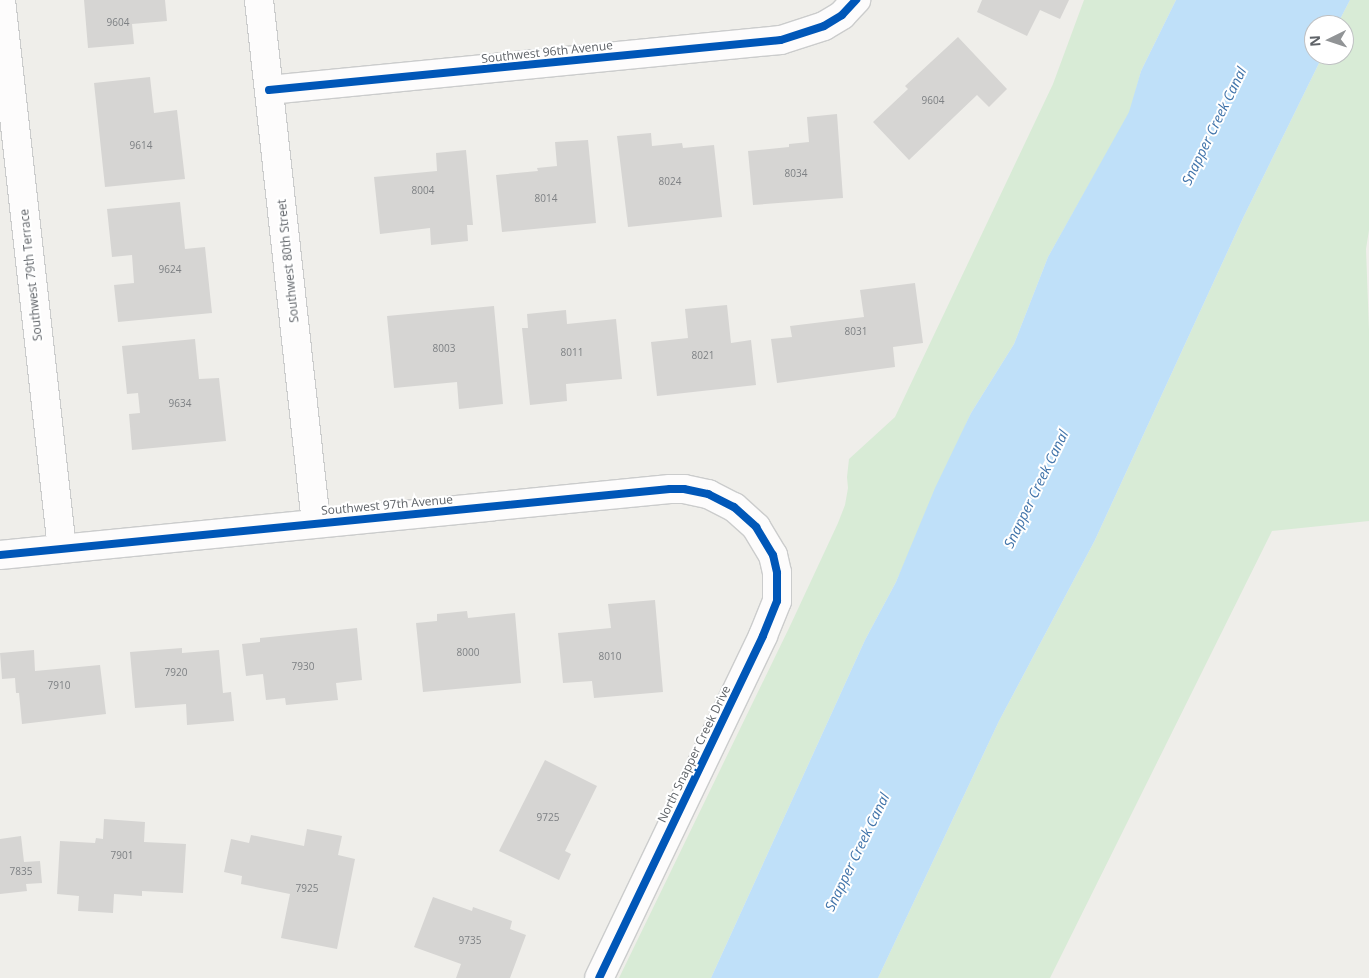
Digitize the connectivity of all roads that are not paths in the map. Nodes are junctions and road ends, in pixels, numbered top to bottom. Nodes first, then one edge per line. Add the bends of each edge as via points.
1 (1, 0) edge
2 (259, 0) edge
3 (856, 0) edge
4 (269, 90) junction
5 (316, 523) junction
6 (762, 534) joint
7 (62, 549) junction
8 (0, 555) edge
9 (599, 978) edge

1 - 7 street, Southwest 79th Terrace
2 - 4 street, Southwest 80th Street
3 - 4 street, Southwest 96th Avenue via 842,15 824,26 767,42
4 - 5 street, Southwest 80th Street
5 - 6 street, Southwest 97th Avenue via 684,489 708,494 734,507
5 - 7 street, Southwest 97th Avenue
6 - 9 street, North Snapper Creek Drive via 773,555 777,573 777,601 771,618
7 - 8 street, Southwest 97th Avenue

